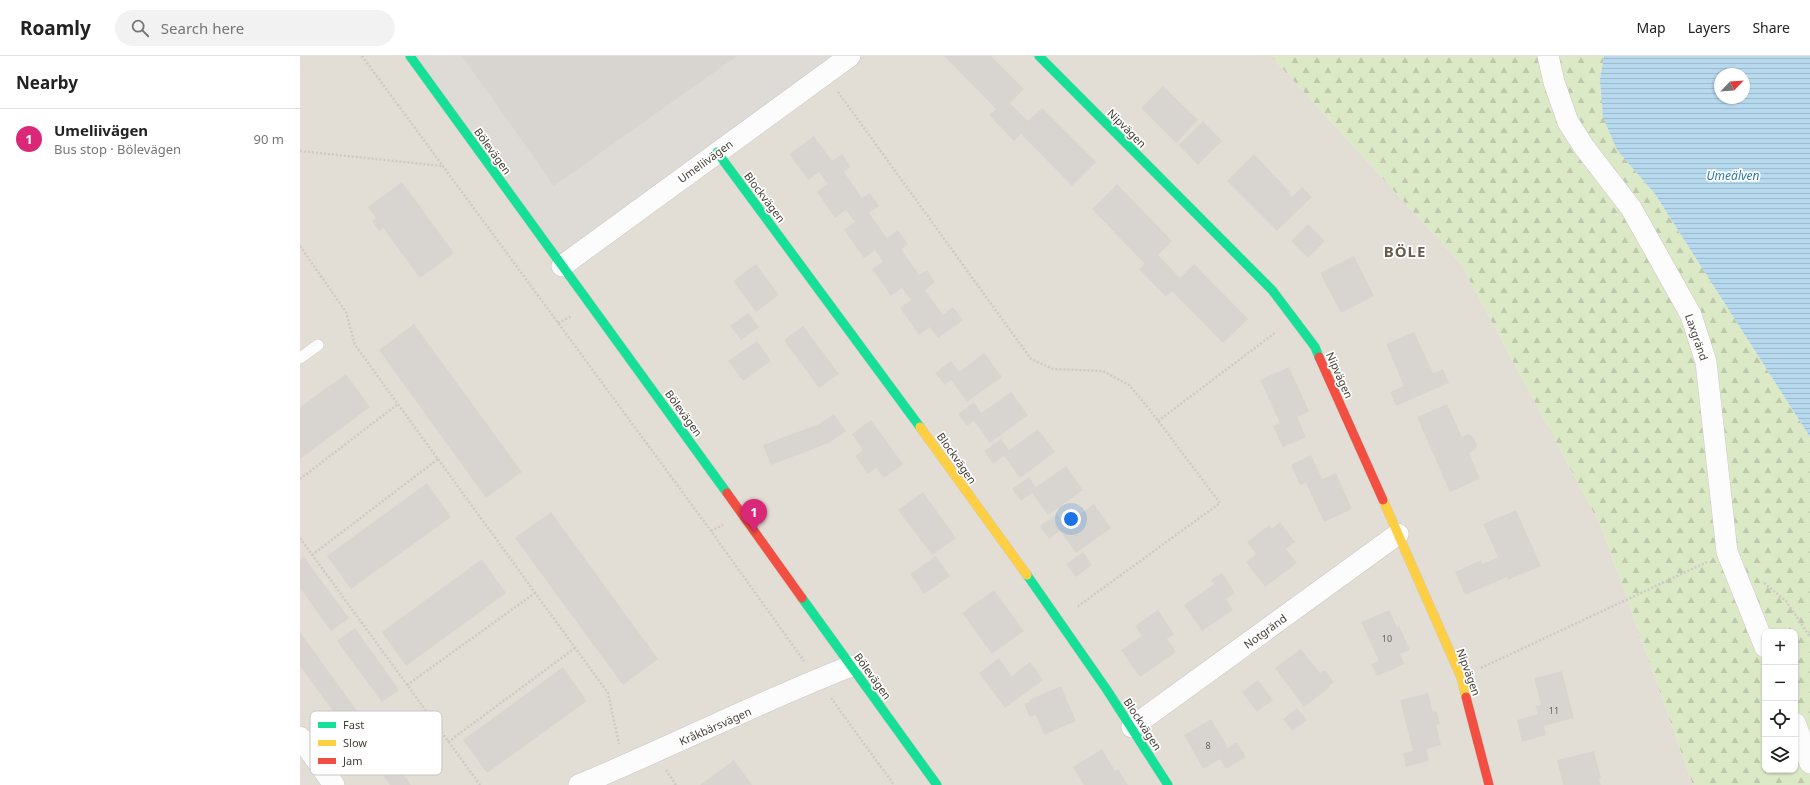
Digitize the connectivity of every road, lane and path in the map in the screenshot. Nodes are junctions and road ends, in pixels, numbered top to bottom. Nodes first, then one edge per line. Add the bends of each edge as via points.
1 (362, 56) edge
2 (410, 56) edge
3 (850, 56) edge
4 (1038, 56) edge
5 (1548, 56) edge
6 (824, 74) junction
7 (300, 150) edge
8 (717, 152) junction
9 (442, 166) junction
10 (300, 246) edge
11 (562, 266) junction
12 (1293, 318) junction
13 (318, 345) dead end
14 (300, 358) edge
15 (398, 404) junction
16 (1158, 421) junction
17 (438, 459) junction
18 (300, 479) edge
19 (728, 522) dead end
20 (711, 532) junction
21 (1398, 534) junction
22 (300, 538) edge
23 (1727, 552) junction
24 (312, 555) junction
25 (1763, 582) dead end
26 (535, 593) junction
27 (1058, 620) junction
28 (1810, 637) edge
29 (1762, 640) edge
30 (575, 648) junction
31 (851, 666) junction
32 (1461, 677) junction
33 (817, 679) junction
34 (407, 685) junction
35 (426, 711) edge
36 (1132, 727) junction
37 (1798, 731) edge
38 (442, 734) edge
39 (300, 737) edge
40 (448, 742) junction
41 (310, 751) edge
42 (1810, 763) edge
43 (624, 766) junction
44 (327, 775) edge
45 (334, 785) edge
46 (480, 785) edge
47 (579, 785) edge
48 (894, 785) edge
49 (937, 785) edge
50 (1168, 785) edge
51 (1489, 785) edge

1 - 9 path
2 - 11 street, Bölevägen
3 - 6 street, Umeliivägen
4 - 12 street, Nipvägen via 1272,290
5 - 23 street, Laxgränd via 1568,122 1631,208 1691,315 1706,362
6 - 8 street, Umeliivägen
6 - 16 path via 1031,359 1053,368 1103,371 1128,385
7 - 9 path
8 - 11 street, Umeliivägen
8 - 27 street, Blockvägen via 895,391
9 - 20 path
10 - 15 path via 346,312 355,344
11 - 31 street, Bölevägen
12 - 16 path
12 - 21 street, Nipvägen via 1315,348
13 - 14 lane
15 - 17 path
15 - 18 path
16 - 27 path via 1220,503
17 - 24 path
17 - 26 path
19 - 20 path
20 - 33 path
21 - 32 street, Nipvägen
21 - 36 street, Notgränd
22 - 24 path
23 - 29 street, Laxgränd
23 - 32 path
24 - 34 path
25 - 28 path via 1786,602
26 - 30 path
26 - 34 path
27 - 36 street, Blockvägen
30 - 40 path
30 - 43 path via 608,693
31 - 33 street, Kråkbärsvägen
31 - 49 street, Bölevägen
32 - 51 street, Nipvägen
33 - 43 street, Kråkbärsvägen
33 - 48 path
34 - 35 path
36 - 50 street, Blockvägen
37 - 42 street
38 - 40 path
39 - 41 street
40 - 46 path
43 - 47 street, Kråkbärsvägen
44 - 45 street

